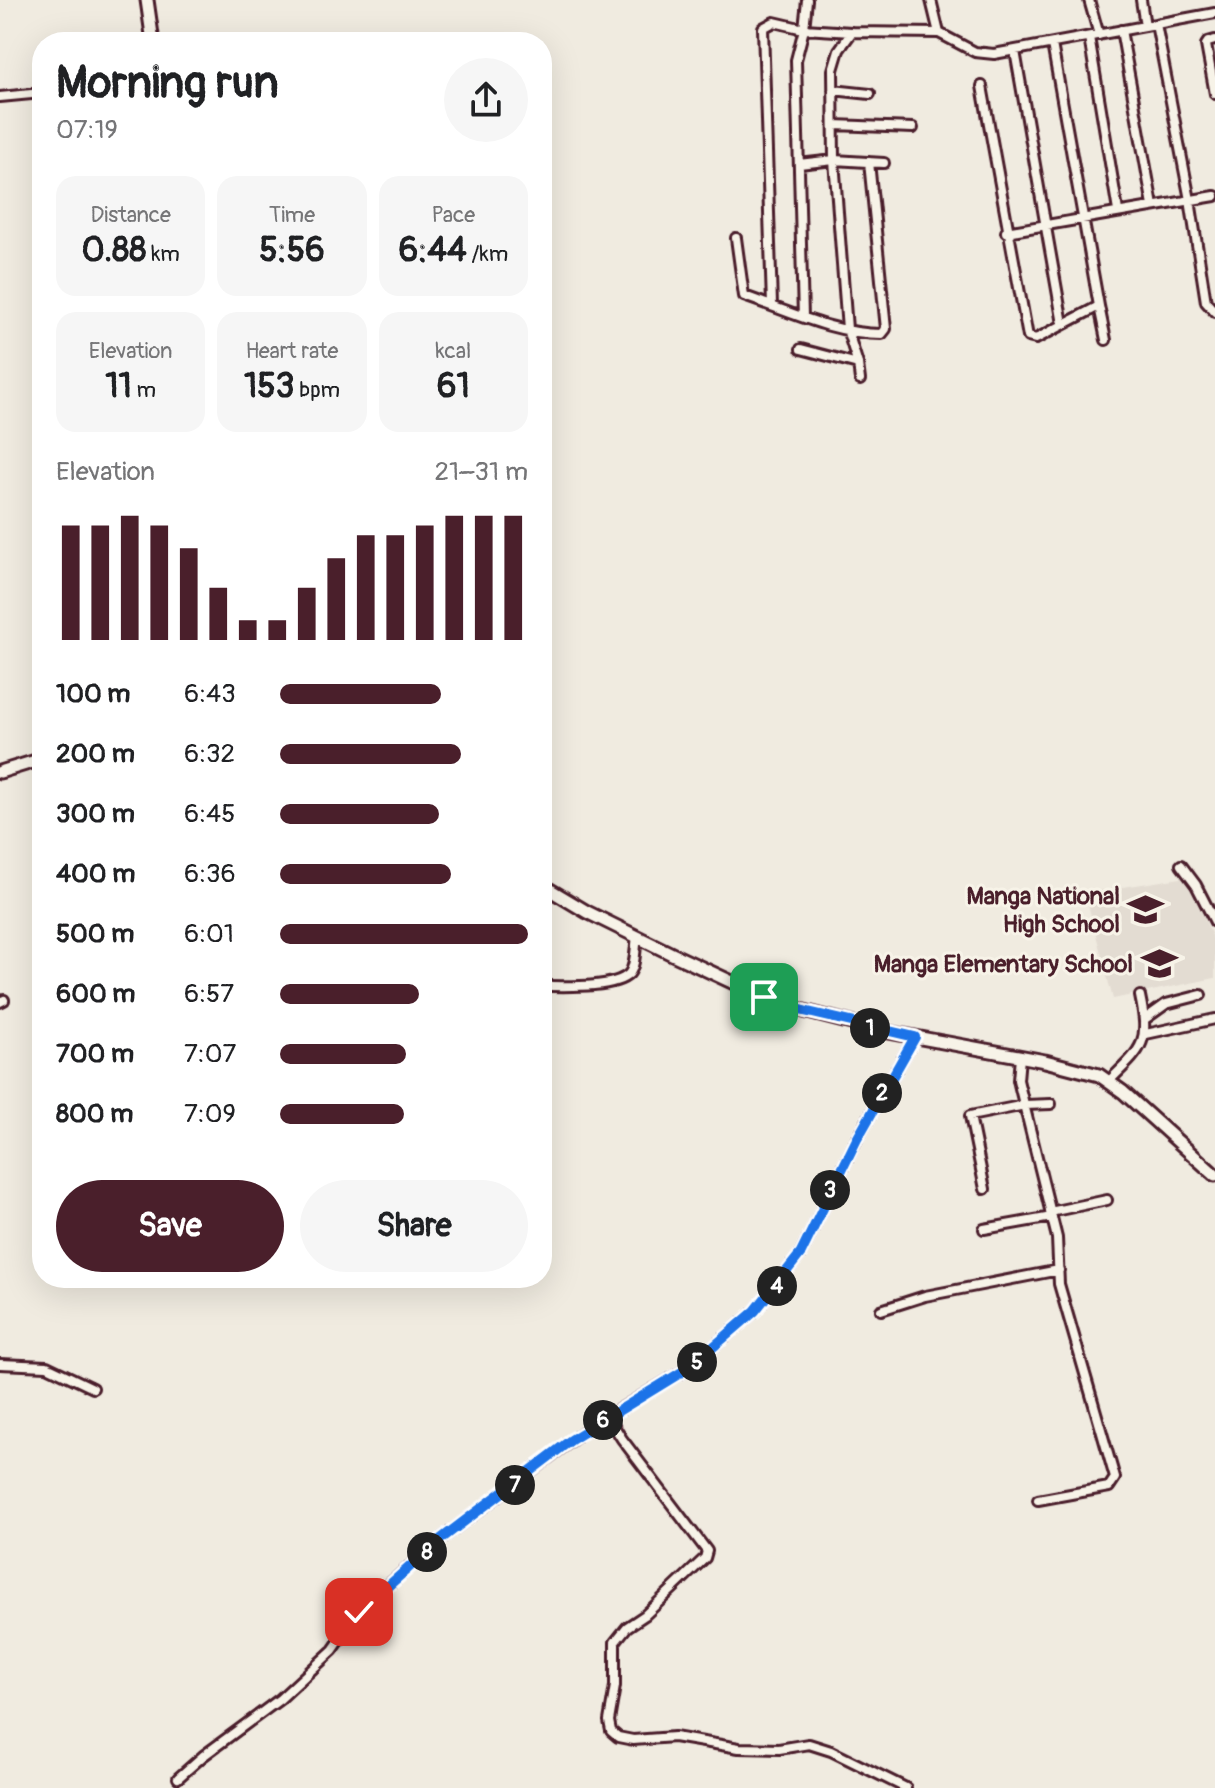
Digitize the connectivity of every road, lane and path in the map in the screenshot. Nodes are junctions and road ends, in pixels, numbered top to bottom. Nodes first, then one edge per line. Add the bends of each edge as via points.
1 (147, 0) edge
2 (807, 0) edge
3 (930, 0) edge
4 (1089, 0) edge
5 (1141, 0) edge
6 (1215, 13) edge
7 (1156, 24) junction
8 (1145, 26) junction
9 (804, 29) junction
10 (1121, 30) junction
11 (152, 32) edge
12 (852, 32) junction
13 (939, 33) junction
14 (1094, 36) junction
15 (1215, 40) edge
16 (1052, 44) junction
17 (1015, 51) junction
18 (982, 86) dead end
19 (833, 90) junction
20 (32, 94) edge
21 (870, 94) dead end
22 (1215, 94) edge
23 (0, 97) edge
24 (834, 125) junction
25 (913, 128) dead end
26 (834, 160) junction
27 (869, 162) junction
28 (884, 163) dead end
29 (799, 164) junction
30 (1215, 196) edge
31 (1190, 200) junction
32 (1153, 206) junction
33 (1118, 211) junction
34 (1082, 218) junction
35 (1047, 223) junction
36 (1006, 232) junction
37 (736, 238) dead end
38 (772, 305) junction
39 (1099, 306) junction
40 (1215, 312) edge
41 (803, 317) junction
42 (1063, 324) junction
43 (847, 329) junction
44 (1106, 340) dead end
45 (801, 349) dead end
46 (858, 364) junction
47 (860, 380) dead end
48 (32, 762) edge
49 (0, 772) edge
50 (1181, 865) dead end
51 (552, 891) edge
52 (1215, 922) edge
53 (637, 937) junction
54 (552, 986) edge
55 (1201, 995) dead end
56 (1140, 996) dead end
57 (1145, 1019) junction
58 (1215, 1019) edge
59 (1146, 1034) junction
60 (915, 1037) junction
61 (1020, 1057) junction
62 (1110, 1080) junction
63 (1051, 1104) dead end
64 (1025, 1105) junction
65 (1215, 1175) edge
66 (985, 1189) dead end
67 (1107, 1200) dead end
68 (1051, 1214) junction
69 (984, 1229) dead end
70 (1059, 1270) junction
71 (881, 1310) dead end
72 (0, 1364) edge
73 (93, 1388) dead end
74 (608, 1417) junction
75 (1038, 1500) dead end
76 (178, 1778) dead end
77 (906, 1788) edge

1 - 11 street
2 - 9 street
3 - 13 street
4 - 14 street
5 - 8 street
6 - 7 street
7 - 8 street
7 - 31 street
8 - 10 street
9 - 12 street
9 - 29 street via 796,60
9 - 38 street via 774,22 763,28
10 - 14 street
10 - 32 street
12 - 13 street
12 - 19 street via 835,59
13 - 17 street via 986,55
14 - 16 street
14 - 33 street
15 - 22 street via 1206,45
16 - 17 street
16 - 34 street
17 - 35 street
18 - 36 street
19 - 21 street
19 - 24 street
20 - 23 street
24 - 25 street
24 - 26 street
26 - 27 street
26 - 29 street
26 - 43 street
27 - 28 street
27 - 43 street via 886,329 880,335
29 - 41 street
30 - 31 street
31 - 32 street
31 - 40 street via 1206,302
32 - 33 street
33 - 34 street
34 - 35 street
34 - 39 street
35 - 36 street
35 - 42 street
36 - 42 street via 1028,337 1036,339
37 - 38 street via 743,295
38 - 41 street
39 - 42 street
39 - 44 street
41 - 43 street
43 - 46 street
45 - 46 street
46 - 47 street
48 - 49 street
50 - 52 street
51 - 53 street
53 - 54 street via 626,976 590,987
53 - 60 street via 764,997
55 - 57 street via 1166,1004
56 - 57 street
57 - 59 street
58 - 59 street
59 - 62 street via 1138,1051
60 - 61 street
60 - 74 street via 807,1242 776,1287 726,1339 690,1367
61 - 62 street
61 - 64 street via 1018,1080
62 - 65 street
63 - 64 street
64 - 66 street via 970,1116
64 - 68 street
67 - 68 street
68 - 69 street
68 - 70 street
70 - 71 street via 925,1296
70 - 75 street via 1115,1478 1109,1487
72 - 73 street via 47,1366
74 - 76 street via 441,1539 363,1607 333,1650 280,1699
74 - 77 street via 707,1551 615,1642 611,1731 633,1740 674,1737 739,1748 809,1744

